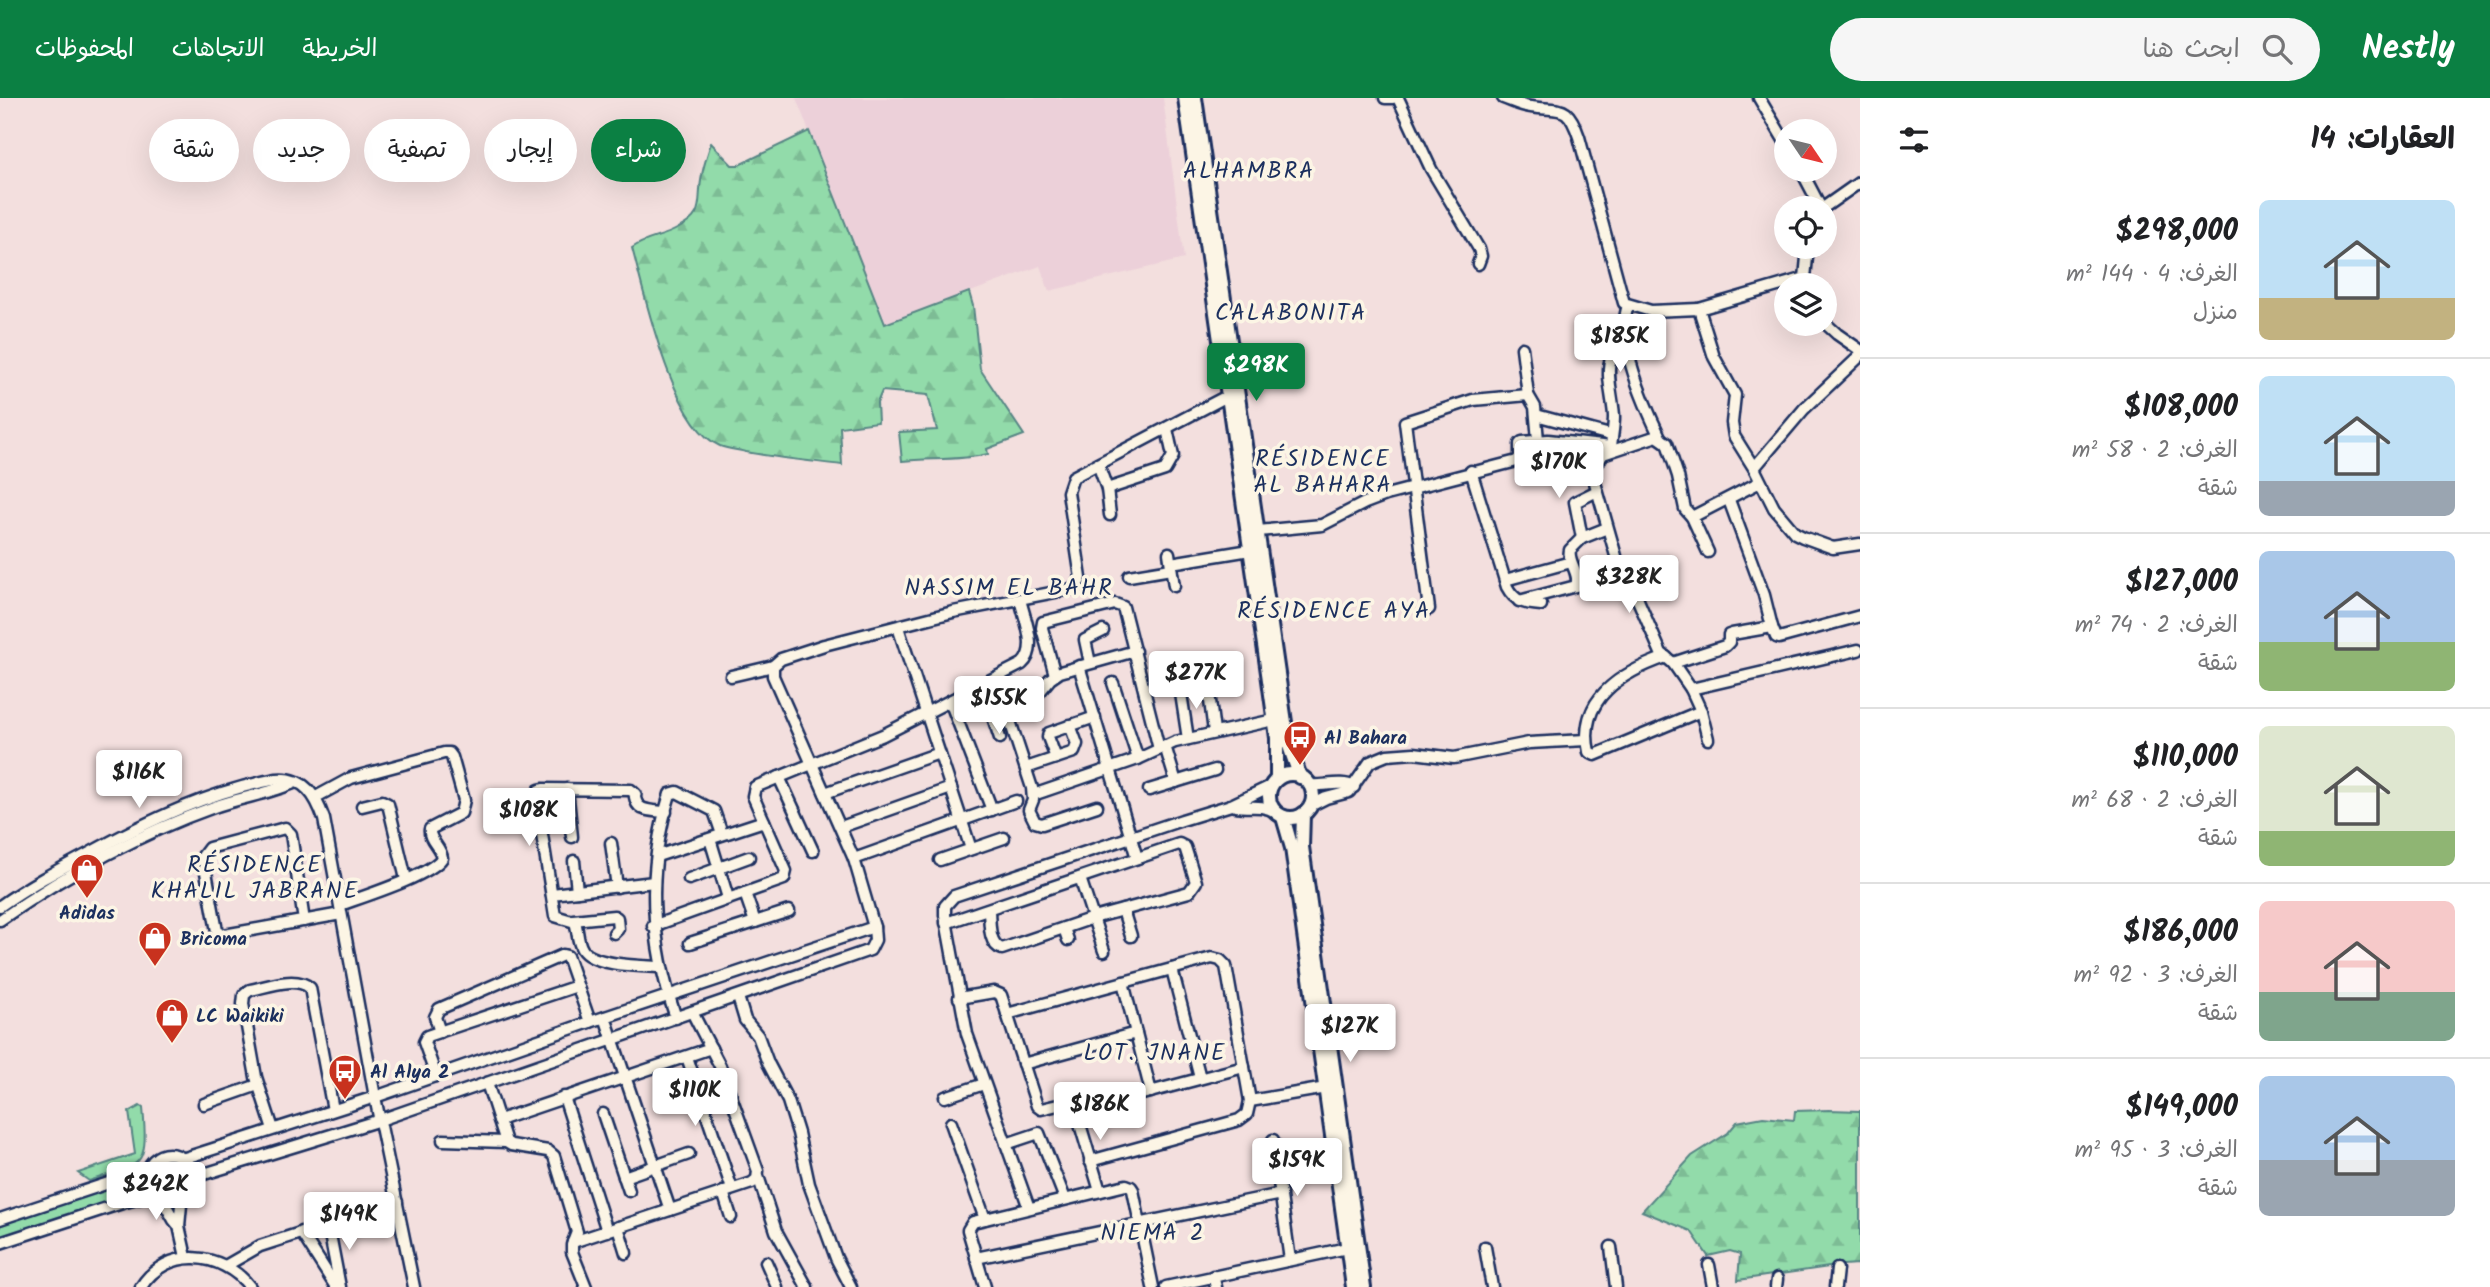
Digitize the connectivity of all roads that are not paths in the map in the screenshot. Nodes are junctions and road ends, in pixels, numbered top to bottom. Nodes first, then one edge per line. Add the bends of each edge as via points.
1 (1185, 98) edge
2 (1195, 98) edge
3 (1385, 98) edge
4 (1396, 98) edge
5 (1503, 98) edge
6 (1759, 98) edge
7 (1774, 123) edge
8 (1860, 182) edge
9 (1837, 198) edge
10 (1478, 264) dead end
11 (1774, 290) edge
12 (1628, 306) junction
13 (1699, 309) junction
14 (1837, 334) edge
15 (1522, 348) dead end
16 (1627, 350) junction
17 (1860, 351) edge
18 (1860, 356) edge
19 (1528, 395) junction
20 (1228, 396) junction
21 (1536, 415) junction
22 (1167, 429) junction
23 (1611, 435) junction
24 (1660, 437) junction
25 (1538, 440) junction
26 (1611, 449) junction
27 (1098, 464) junction
28 (1754, 468) junction
29 (1471, 471) junction
30 (1760, 482) junction
31 (1413, 487) junction
32 (1107, 489) junction
33 (1597, 491) junction
34 (1729, 500) junction
35 (1110, 515) dead end
36 (1692, 517) junction
37 (1607, 528) junction
38 (1258, 531) junction
39 (1582, 538) junction
40 (1860, 544) edge
41 (1250, 550) junction
42 (1708, 552) dead end
43 (1616, 556) dead end
44 (1170, 562) junction
45 (1571, 562) junction
46 (1636, 569) dead end
47 (1129, 576) dead end
48 (1505, 580) junction
49 (1174, 586) dead end
50 (1020, 599) junction
51 (1519, 601) junction
52 (1541, 606) dead end
53 (1429, 610) dead end
54 (1860, 616) edge
55 (898, 627) junction
56 (1772, 627) junction
57 (1103, 631) dead end
58 (1858, 650) dead end
59 (1135, 651) junction
60 (1669, 660) junction
61 (1085, 664) junction
62 (773, 666) junction
63 (1055, 675) junction
64 (731, 676) dead end
65 (1113, 683) dead end
66 (982, 685) junction
67 (1208, 685) dead end
68 (1180, 687) dead end
69 (1691, 689) junction
70 (950, 701) junction
71 (1701, 711) junction
72 (925, 713) junction
73 (1094, 717) junction
74 (1274, 720) junction
75 (1070, 725) junction
76 (1214, 732) junction
77 (1000, 738) dead end
78 (1188, 739) junction
79 (1708, 739) dead end
80 (1587, 740) junction
81 (1162, 748) junction
82 (939, 753) junction
83 (1056, 758) junction
84 (1138, 759) junction
85 (813, 763) junction
86 (1026, 768) junction
87 (1110, 769) junction
88 (1215, 770) dead end
89 (779, 776) junction
90 (1305, 781) junction
91 (296, 782) junction
92 (1175, 782) junction
93 (1274, 783) junction
94 (1354, 787) junction
95 (951, 788) junction
96 (567, 789) junction
97 (1149, 790) dead end
98 (825, 793) junction
99 (1033, 795) junction
100 (316, 797) junction
101 (1016, 801) dead end
102 (1231, 805) junction
103 (362, 806) dead end
104 (1097, 806) dead end
105 (992, 810) junction
106 (1306, 810) junction
107 (666, 812) junction
108 (1279, 814) junction
109 (962, 820) junction
110 (764, 821) junction
111 (841, 827) junction
112 (722, 834) junction
113 (572, 837) dead end
114 (1130, 837) junction
115 (1004, 838) dead end
116 (710, 839) junction
117 (611, 843) dead end
118 (971, 849) junction
119 (813, 851) dead end
120 (657, 856) junction
121 (749, 857) dead end
122 (1137, 858) junction
123 (854, 859) junction
124 (940, 860) dead end
125 (574, 861) dead end
126 (719, 868) junction
127 (1080, 878) junction
128 (689, 879) dead end
129 (406, 880) junction
130 (654, 882) junction
131 (617, 887) junction
132 (577, 891) junction
133 (745, 893) junction
134 (552, 894) junction
135 (728, 898) junction
136 (0, 906) edge
137 (340, 910) junction
138 (989, 910) junction
139 (1123, 910) junction
140 (789, 911) dead end
141 (1093, 918) junction
142 (0, 920) edge
143 (304, 920) junction
144 (573, 920) junction
145 (755, 922) junction
146 (946, 923) junction
147 (653, 926) junction
148 (874, 927) junction
149 (1064, 928) junction
150 (614, 933) dead end
151 (1131, 936) dead end
152 (1068, 940) dead end
153 (690, 943) dead end
154 (1104, 951) dead end
155 (661, 967) junction
156 (1172, 969) junction
157 (1123, 982) junction
158 (577, 986) junction
159 (668, 996) junction
160 (738, 997) junction
161 (959, 998) junction
162 (692, 1012) junction
163 (1007, 1014) junction
164 (605, 1017) junction
165 (676, 1018) junction
166 (590, 1022) junction
167 (440, 1032) junction
168 (1136, 1033) junction
169 (612, 1040) junction
170 (711, 1048) junction
171 (687, 1057) junction
172 (1023, 1064) junction
173 (1244, 1067) junction
174 (436, 1076) junction
175 (625, 1077) junction
176 (1200, 1079) junction
177 (487, 1083) junction
178 (984, 1084) junction
179 (258, 1085) junction
180 (1326, 1088) junction
181 (1151, 1092) junction
182 (375, 1097) junction
183 (564, 1097) junction
184 (945, 1097) dead end
185 (1073, 1101) junction
186 (1250, 1101) junction
187 (204, 1104) dead end
188 (333, 1110) junction
189 (603, 1114) dead end
190 (380, 1120) junction
191 (499, 1120) junction
192 (951, 1123) dead end
193 (273, 1129) junction
194 (443, 1140) dead end
195 (1273, 1140) dead end
196 (506, 1142) junction
197 (1006, 1144) junction
198 (689, 1154) dead end
199 (182, 1159) junction
200 (1090, 1161) junction
201 (655, 1166) junction
202 (148, 1170) junction
203 (758, 1176) junction
204 (624, 1177) junction
205 (191, 1178) junction
206 (629, 1191) dead end
207 (727, 1191) junction
208 (1100, 1191) junction
209 (182, 1194) junction
210 (1280, 1194) junction
211 (158, 1196) junction
212 (1065, 1199) junction
213 (397, 1202) junction
214 (1029, 1208) junction
215 (670, 1210) junction
216 (731, 1217) dead end
217 (0, 1219) edge
218 (985, 1219) junction
219 (1140, 1223) junction
220 (328, 1224) junction
221 (179, 1226) junction
222 (613, 1229) junction
223 (301, 1232) junction
224 (573, 1242) junction
225 (0, 1243) edge
226 (1485, 1247) dead end
227 (1611, 1247) dead end
228 (1347, 1248) junction
229 (626, 1254) dead end
230 (186, 1257) junction
231 (976, 1258) junction
232 (1290, 1260) junction
233 (766, 1262) dead end
234 (227, 1265) junction
235 (1709, 1265) dead end
236 (1837, 1269) dead end
237 (1214, 1282) edge
238 (141, 1287) edge
239 (250, 1287) edge
240 (338, 1287) edge
241 (414, 1287) edge
242 (586, 1287) edge
243 (777, 1287) edge
244 (807, 1287) edge
245 (851, 1287) edge
246 (985, 1287) edge
247 (1153, 1287) edge
248 (1166, 1287) edge
249 (1353, 1287) edge
250 (1364, 1287) edge
251 (1492, 1287) edge
252 (1616, 1287) edge
253 (1713, 1287) edge
254 (1835, 1287) edge

1 - 20 main road
2 - 38 main road
3 - 4 street
4 - 10 street via 1431,169 1479,249
5 - 12 street via 1527,107 1552,107 1572,120 1623,302
6 - 7 street
8 - 9 street
11 - 13 street
12 - 13 street via 1651,311
12 - 16 street
13 - 28 street via 1714,357 1735,395 1734,436
14 - 17 street
15 - 19 street
16 - 23 street via 1615,354 1611,361
16 - 24 street
18 - 28 street via 1804,409
19 - 21 street
19 - 31 street via 1474,400 1406,421
20 - 22 street
20 - 41 main road
21 - 23 street
21 - 25 street
22 - 27 street
22 - 32 street via 1173,452 1168,468
23 - 26 street
24 - 26 street
24 - 36 street via 1667,443 1685,509
25 - 26 street
25 - 29 street via 1521,442 1517,461
26 - 33 street via 1592,472
27 - 32 street
27 - 50 street via 1073,477 1068,488 1080,583 1073,589
28 - 30 street
29 - 31 street
29 - 48 street
30 - 34 street
30 - 40 street via 1795,533 1833,548
31 - 38 street via 1365,503 1322,525
31 - 53 street
32 - 35 street
33 - 37 street
33 - 39 street via 1575,502
34 - 36 street
34 - 56 street
36 - 42 street
37 - 39 street
37 - 43 street
38 - 90 main road via 1288,743
39 - 45 street via 1569,551
41 - 44 street
41 - 74 main road
44 - 47 street
44 - 49 street
45 - 48 street
45 - 51 street via 1576,586
46 - 60 street via 1638,600 1661,653
48 - 51 street
50 - 55 street
50 - 66 street via 1029,656
51 - 52 street
54 - 56 street via 1779,638
55 - 62 street via 781,659
55 - 72 street
56 - 60 street via 1728,635 1725,646
57 - 61 street via 1085,640
58 - 69 street
59 - 61 street
59 - 63 street via 1121,605 1046,620 1042,628
59 - 81 street
60 - 69 street
60 - 80 street via 1629,673 1604,691 1590,718
61 - 63 street
61 - 73 street
62 - 64 street
62 - 85 street via 773,676
63 - 86 street via 1012,717
65 - 84 street
66 - 70 street
66 - 77 street
67 - 76 street
68 - 78 street
69 - 71 street
70 - 72 street
70 - 105 street
71 - 79 street
71 - 80 street via 1595,755 1589,752
72 - 82 street
72 - 85 street
73 - 75 street
73 - 87 street
74 - 76 street
74 - 93 main road via 1278,752
75 - 83 street via 1076,750
75 - 83 street via 1048,735
76 - 78 street
78 - 81 street
80 - 94 street via 1529,743 1447,758 1396,753 1370,762
81 - 84 street
81 - 92 street
82 - 95 street
82 - 98 street
83 - 86 street
84 - 87 street
85 - 89 street
85 - 98 street
86 - 99 street
87 - 99 street
87 - 114 street
88 - 92 street
89 - 110 street via 753,789
89 - 119 street
90 - 93 main road via 1291,775
90 - 94 street
90 - 106 main road via 1312,795
91 - 100 street
91 - 136 street via 277,779 249,785 166,814 46,876
91 - 142 street via 167,825 93,862
92 - 97 street
93 - 102 street
93 - 108 main road via 1269,800
94 - 106 street
95 - 109 street
95 - 111 street
96 - 107 street via 631,790 640,807
96 - 113 street
96 - 134 street via 543,789 536,797
98 - 111 street
99 - 104 street via 1029,810 1040,824
100 - 129 street via 351,778 449,753 464,807 430,829 441,853 440,862
100 - 137 street
101 - 105 street
102 - 108 street via 1258,806
102 - 114 street
103 - 129 street via 379,801 388,804
105 - 109 street
106 - 108 main road via 1295,817
106 - 250 main road via 1301,828 1304,859
107 - 112 street via 670,794 677,792 714,811
107 - 120 street
108 - 180 main road via 1292,848
109 - 118 street
109 - 123 street
110 - 112 street
110 - 133 street via 786,876
111 - 123 street
112 - 116 street
114 - 122 street
114 - 146 street via 954,897 945,906
115 - 118 street
116 - 120 street
116 - 126 street
117 - 131 street
118 - 124 street
120 - 130 street
121 - 126 street
122 - 127 street
122 - 139 street via 1183,845 1195,886 1189,892
123 - 148 street
125 - 132 street
126 - 128 street
126 - 135 street
127 - 138 street
127 - 141 street
129 - 137 street
130 - 131 street
130 - 147 street
131 - 132 street
132 - 134 street
133 - 135 street
133 - 145 street
134 - 144 street via 555,916
135 - 147 street
137 - 143 street
137 - 182 street
138 - 146 street
138 - 149 street via 993,943 999,949
139 - 141 street
139 - 151 street
140 - 145 street
141 - 149 street
141 - 154 street
143 - 143 street via 220,934 203,856 209,848 285,828 290,834
144 - 150 street via 614,916 618,929
144 - 155 street via 580,946 589,956
145 - 153 street
146 - 161 street
147 - 155 street
148 - 159 street
148 - 160 street via 874,944 867,952
149 - 152 street
155 - 159 street
156 - 157 street
156 - 173 street via 1212,958 1226,966
156 - 176 street
157 - 163 street
157 - 168 street
158 - 166 street
158 - 167 street
158 - 167 street via 563,955 439,1009 435,1017
159 - 164 street
159 - 165 street
160 - 162 street
160 - 245 street via 788,1101 809,1184
161 - 163 street via 996,992 1003,997
161 - 178 street
162 - 165 street
162 - 170 street
163 - 172 street
164 - 166 street
164 - 169 street
165 - 169 street
166 - 174 street
167 - 174 street via 424,1040
168 - 172 street
168 - 181 street
169 - 175 street
169 - 177 street
170 - 171 street
170 - 203 street
171 - 175 street
171 - 207 street
172 - 185 street via 1040,1108
173 - 176 street
173 - 186 street
174 - 182 street
175 - 183 street
175 - 201 street
176 - 181 street
177 - 190 street
177 - 191 street
178 - 184 street
178 - 197 street
179 - 187 street
179 - 188 street via 243,998 250,990 302,982 311,991
179 - 193 street
180 - 186 street
180 - 228 main road
181 - 185 street
182 - 188 street
182 - 190 street
183 - 191 street
183 - 222 street
185 - 200 street
186 - 200 street via 1247,1114 1239,1121
188 - 193 street
189 - 204 street
190 - 205 street
190 - 213 street
191 - 196 street
192 - 218 street
193 - 199 street
194 - 196 street
195 - 210 street
196 - 224 street via 554,1156 578,1232
197 - 212 street via 1039,1133
197 - 214 street
198 - 201 street
199 - 202 street via 164,1155
199 - 205 street
200 - 208 street
201 - 204 street
201 - 215 street
202 - 211 street via 149,1187
202 - 217 street
203 - 207 street via 755,1182
203 - 244 street via 776,1231
204 - 206 street
205 - 209 street
207 - 215 street
207 - 216 street
208 - 212 street
208 - 219 street via 1131,1186
209 - 211 street
209 - 221 street
210 - 219 street
210 - 232 street
211 - 221 street
211 - 225 street via 122,1203
212 - 214 street
213 - 220 street
213 - 241 street
214 - 218 street
215 - 222 street
218 - 231 street via 973,1222 968,1230
219 - 231 street
219 - 247 street
220 - 223 street
220 - 240 street
221 - 230 street
222 - 224 street
222 - 229 street
223 - 234 street via 260,1246
223 - 240 street
224 - 242 street via 572,1252
226 - 251 street
227 - 252 street
228 - 232 street
228 - 249 main road
230 - 234 street
230 - 238 street via 163,1265
231 - 246 street
232 - 237 street
233 - 243 street
234 - 239 street
235 - 253 street
236 - 254 street
237 - 248 street

